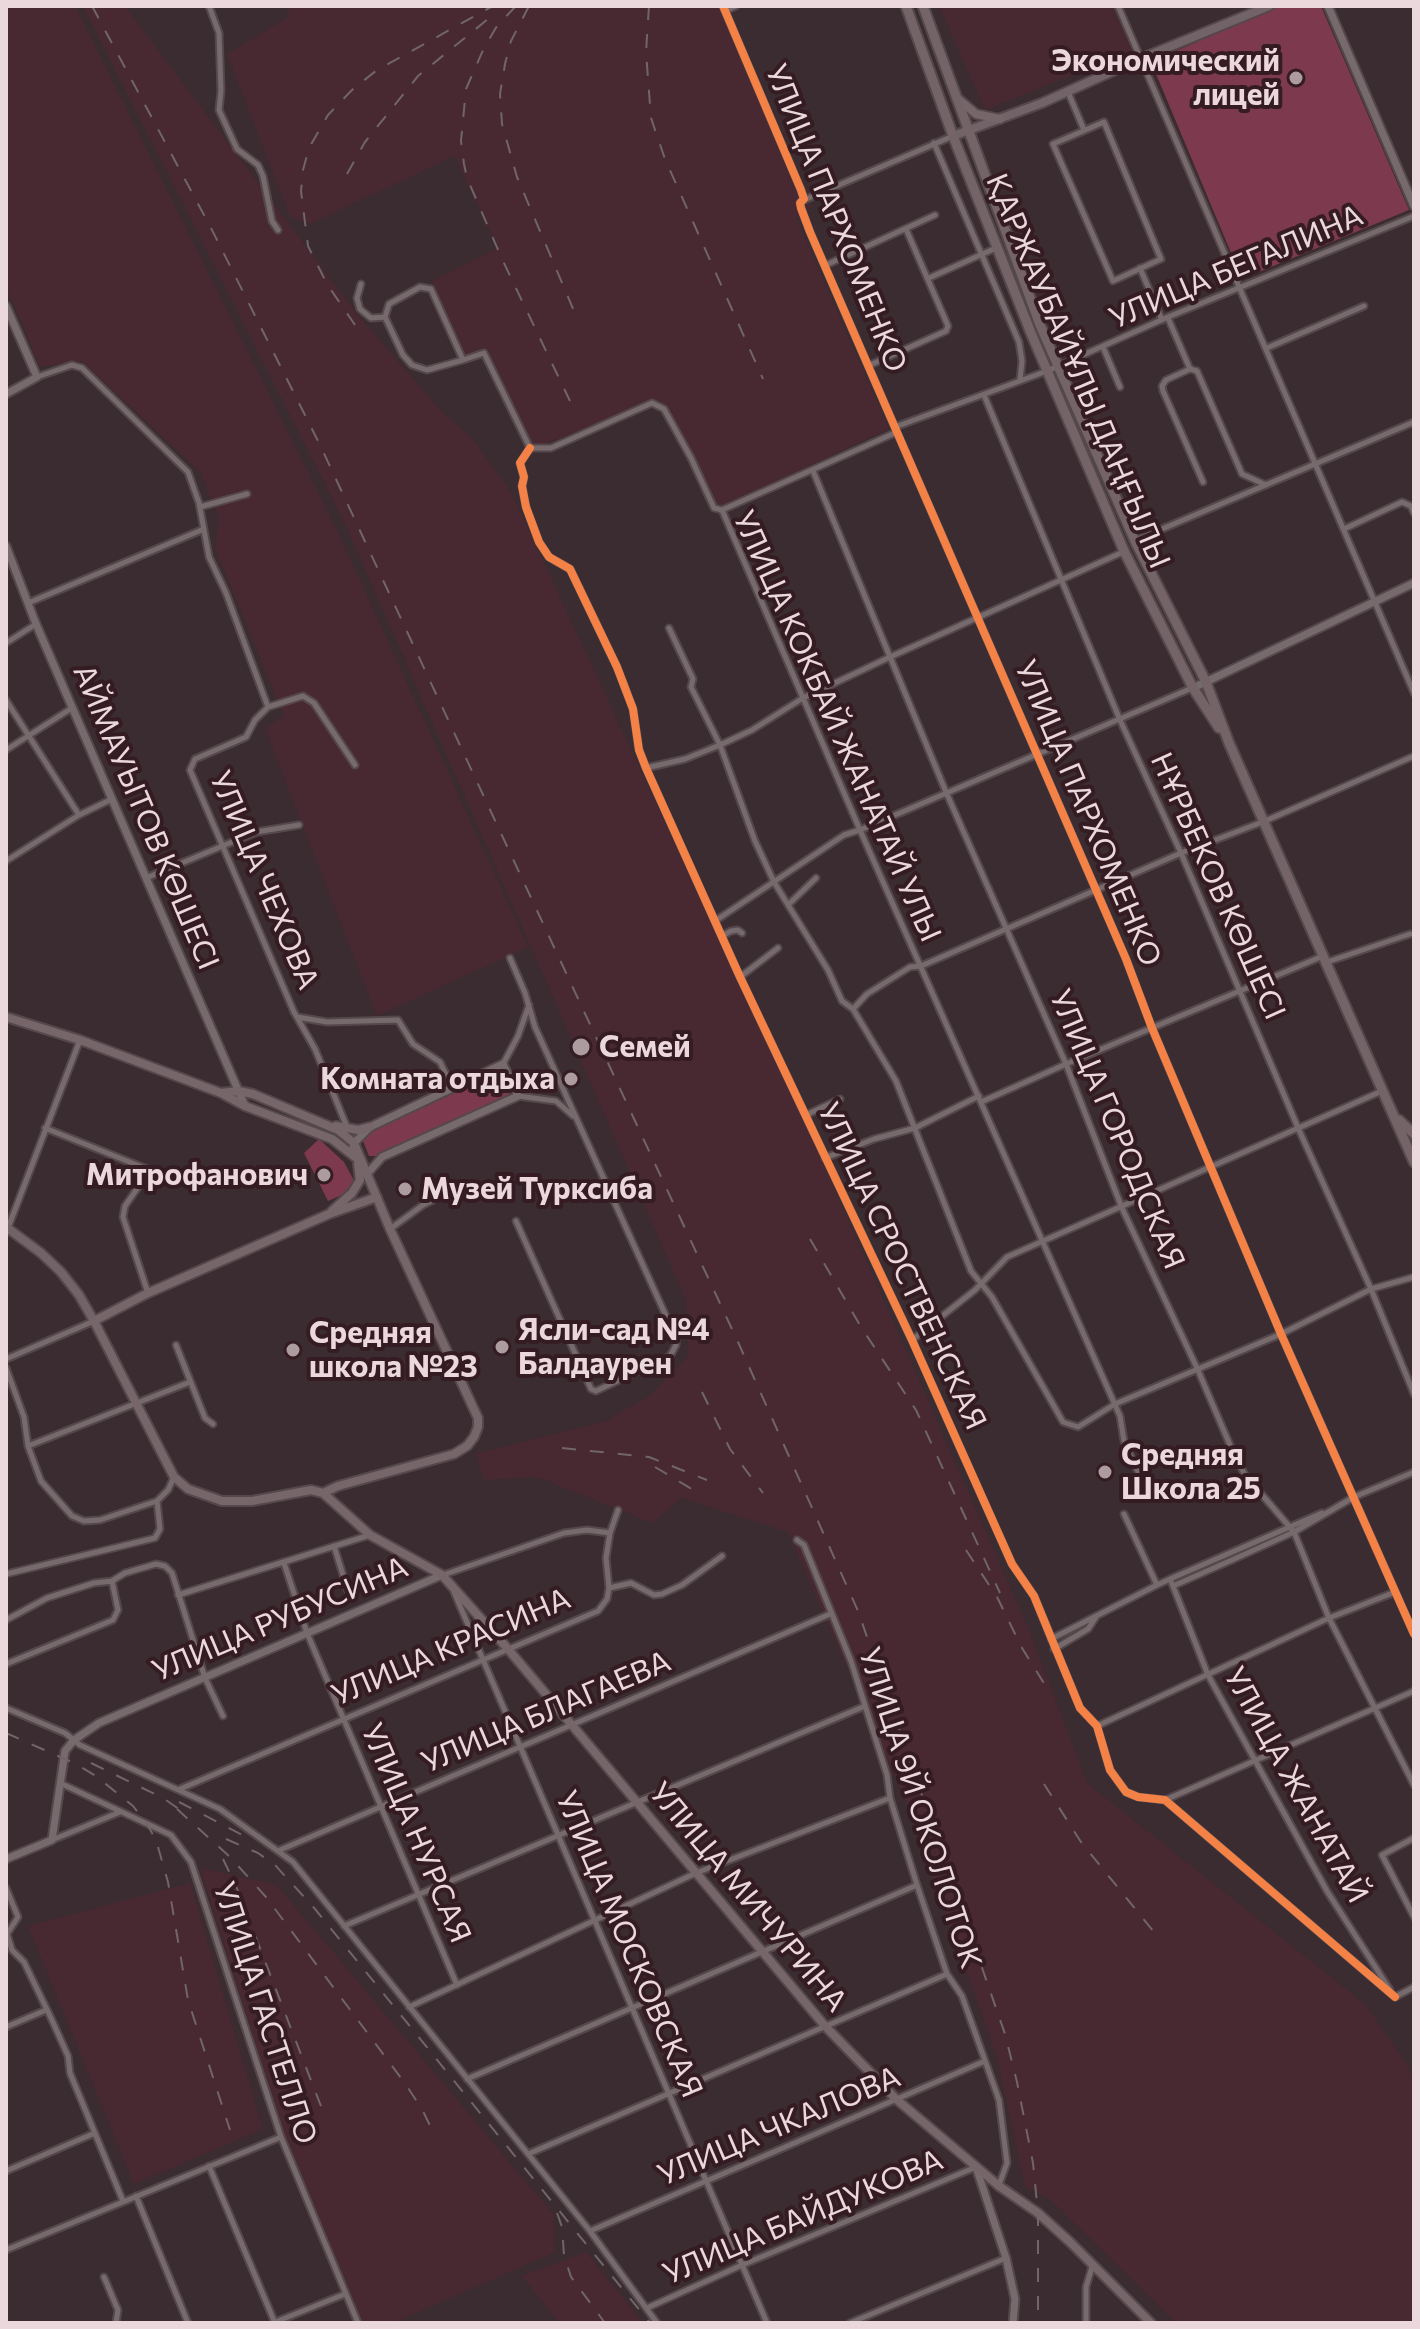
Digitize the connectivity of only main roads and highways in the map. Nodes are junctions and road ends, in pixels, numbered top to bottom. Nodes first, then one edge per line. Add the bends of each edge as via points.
1 (906, 6) edge
2 (923, 6) edge
3 (1269, 6) edge
4 (956, 97) junction
5 (1000, 119) junction
6 (969, 130) junction
7 (953, 136) junction
8 (1229, 743) junction
9 (6, 1017) edge
10 (221, 1093) junction
11 (1384, 1096) junction
12 (325, 1125) junction
13 (370, 1127) road end
14 (1414, 1134) edge
15 (357, 1159) junction
16 (1414, 1162) edge
17 (377, 1197) junction
18 (329, 1214) junction
19 (7, 1229) edge
20 (94, 1321) junction
21 (323, 1493) junction
22 (1151, 2323) edge

1 - 7 highway, ҚАРЖАУБАЙҰЛЫ ДАҢҒЫЛЫ
2 - 4 highway, ҚАРЖАУБАЙҰЛЫ ДАҢҒЫЛЫ
3 - 5 main road
4 - 5 main road via 976,114
4 - 6 highway, ҚАРЖАУБАЙҰЛЫ ДАҢҒЫЛЫ
5 - 6 main road
6 - 7 main road
6 - 8 highway, ҚАРЖАУБАЙҰЛЫ ДАҢҒЫЛЫ via 1040,325 1135,541 1206,682
7 - 8 highway, ҚАРЖАУБАЙҰЛЫ ДАҢҒЫЛЫ via 1124,551 1193,688
8 - 11 highway, ҚАРЖАУБАЙҰЛЫ ДАҢҒЫЛЫ
9 - 10 main road
10 - 12 main road via 253,1094
10 - 15 main road via 332,1139
11 - 14 highway
11 - 16 highway, ҚАРЖАУБАЙҰЛЫ ДАҢҒЫЛЫ
12 - 13 main road
12 - 15 main road, УЛИЦА ЧЕХОВА via 354,1143
15 - 17 main road, УЛИЦА ЧЕХОВА
15 - 18 main road via 360,1180
17 - 18 main road
17 - 21 main road, УЛИЦА ЧЕХОВА via 478,1427 467,1446 454,1454
18 - 20 main road
19 - 20 main road via 61,1272
20 - 21 main road via 174,1477 188,1489 222,1501
21 - 22 main road, УЛИЦА МИЧУРИНА via 370,1535 450,1583 825,2026 896,2099 1038,2213

